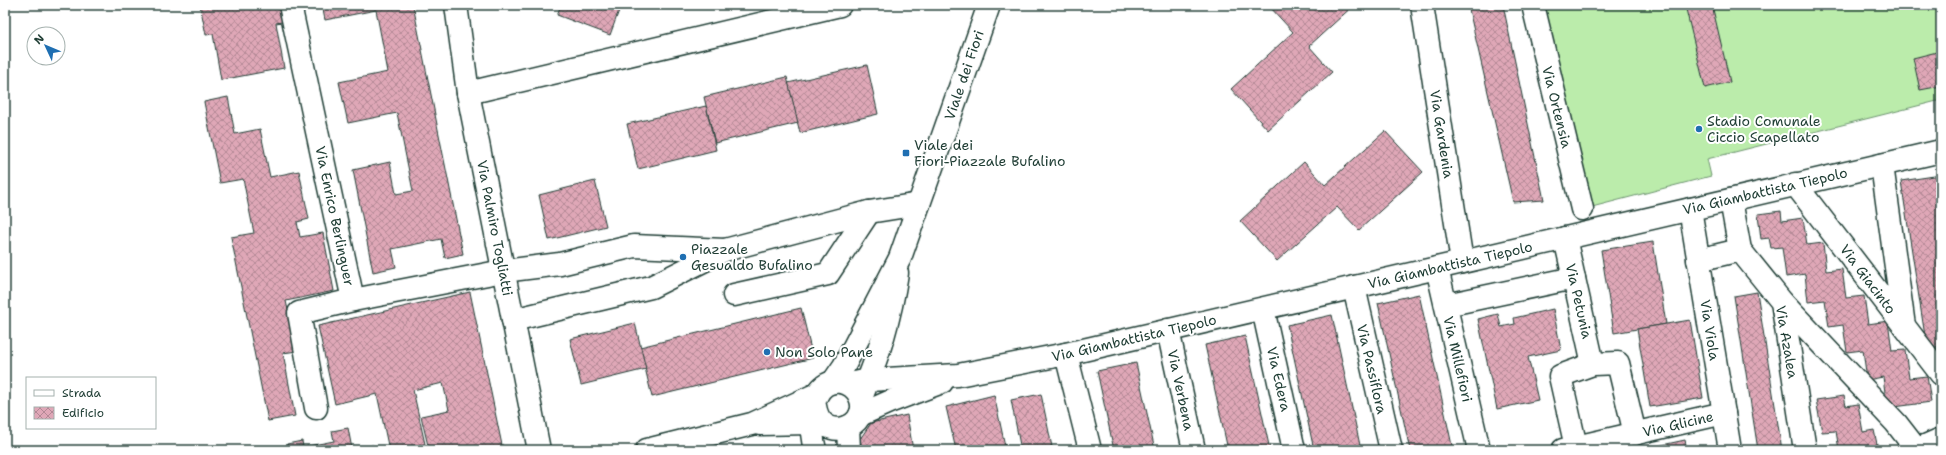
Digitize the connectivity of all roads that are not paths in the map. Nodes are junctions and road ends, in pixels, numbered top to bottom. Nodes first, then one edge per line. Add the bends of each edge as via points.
1 (290, 5) edge
2 (456, 5) edge
3 (840, 5) edge
4 (988, 5) edge
5 (1422, 5) edge
6 (1533, 5) edge
7 (468, 93) junction
8 (1941, 151) edge
9 (1882, 164) junction
10 (1795, 184) junction
11 (1731, 200) junction
12 (919, 204) junction
13 (1582, 209) dead end
14 (1690, 209) junction
15 (869, 212) junction
16 (1565, 238) junction
17 (725, 250) junction
18 (1740, 250) junction
19 (900, 258) junction
20 (1698, 260) junction
21 (1462, 262) junction
22 (1438, 268) junction
23 (503, 271) junction
24 (1574, 278) junction
25 (1354, 287) junction
26 (734, 295) dead end
27 (353, 300) junction
28 (1782, 302) junction
29 (1446, 305) junction
30 (1263, 308) junction
31 (513, 320) junction
32 (1904, 327) junction
33 (1168, 330) junction
34 (882, 346) junction
35 (1066, 354) junction
36 (1593, 364) junction
37 (1941, 374) edge
38 (958, 375) junction
39 (904, 378) junction
40 (839, 403) junction
41 (316, 408) dead end
42 (1724, 413) junction
43 (752, 424) junction
44 (1635, 434) junction
45 (1941, 439) edge
46 (1569, 448) edge
47 (539, 450) edge
48 (647, 450) edge
49 (815, 450) edge
50 (849, 450) edge
51 (1090, 450) edge
52 (1194, 450) edge
53 (1294, 450) edge
54 (1391, 450) edge
55 (1479, 450) edge
56 (1730, 450) edge
57 (1805, 450) edge
58 (1917, 450) edge

1 - 27 street, Via Enrico Berlinguer
2 - 7 street, Via Palmiro Togliatti
3 - 7 street
4 - 12 street, Viale dei Fiori
5 - 21 street, Via Gardenia
6 - 13 street, Via Ortensia
7 - 23 street, Via Palmiro Togliatti
8 - 9 street, Via Giambattista Tiepolo
9 - 10 street, Via Giambattista Tiepolo
9 - 32 street
10 - 11 street, Via Giambattista Tiepolo
10 - 32 street, Via Giacinto
11 - 14 street, Via Giambattista Tiepolo
11 - 18 street, Via Azalea
12 - 15 street
12 - 19 street, Viale dei Fiori
14 - 16 street, Via Giambattista Tiepolo
14 - 20 street, Via Viola
15 - 17 street
15 - 26 street via 828,274
16 - 21 street, Via Giambattista Tiepolo
16 - 24 street, Via Petunia
17 - 23 street, Via Enrico Berlinguer via 634,246 560,264
17 - 31 street via 652,287
18 - 20 street
18 - 28 street, Via Azalea
19 - 34 street via 892,310
19 - 40 street via 844,366
20 - 42 street, Via Viola
21 - 22 street, Via Giambattista Tiepolo
22 - 25 street, Via Giambattista Tiepolo
22 - 29 street, Via Millefiori
23 - 27 street, Via Enrico Berlinguer
23 - 31 street, Via Palmiro Togliatti
24 - 29 street
24 - 36 street, Via Petunia
25 - 30 street, Via Giambattista Tiepolo
25 - 54 street, Via Passiflora
27 - 41 street via 299,313
28 - 57 street, Via Azalea
28 - 58 street via 1896,423
29 - 55 street, Via Millefiori
30 - 33 street, Via Giambattista Tiepolo
30 - 53 street, Via Edera
31 - 47 street, Via Palmiro Togliatti
32 - 37 street, Via Giacinto
33 - 35 street, Via Giambattista Tiepolo
33 - 52 street, Via Verbena
34 - 39 street via 887,368
34 - 40 street
35 - 38 street, Via Giambattista Tiepolo
35 - 51 street
36 - 44 street via 1618,362
36 - 46 street via 1560,376
38 - 39 street
38 - 40 street via 889,402
39 - 40 street
40 - 43 street
40 - 43 street
40 - 49 street
40 - 50 street
42 - 44 street, Via Glicine
42 - 56 street, Via Viola
43 - 48 street
44 - 46 street, Via Glicine
45 - 58 street

